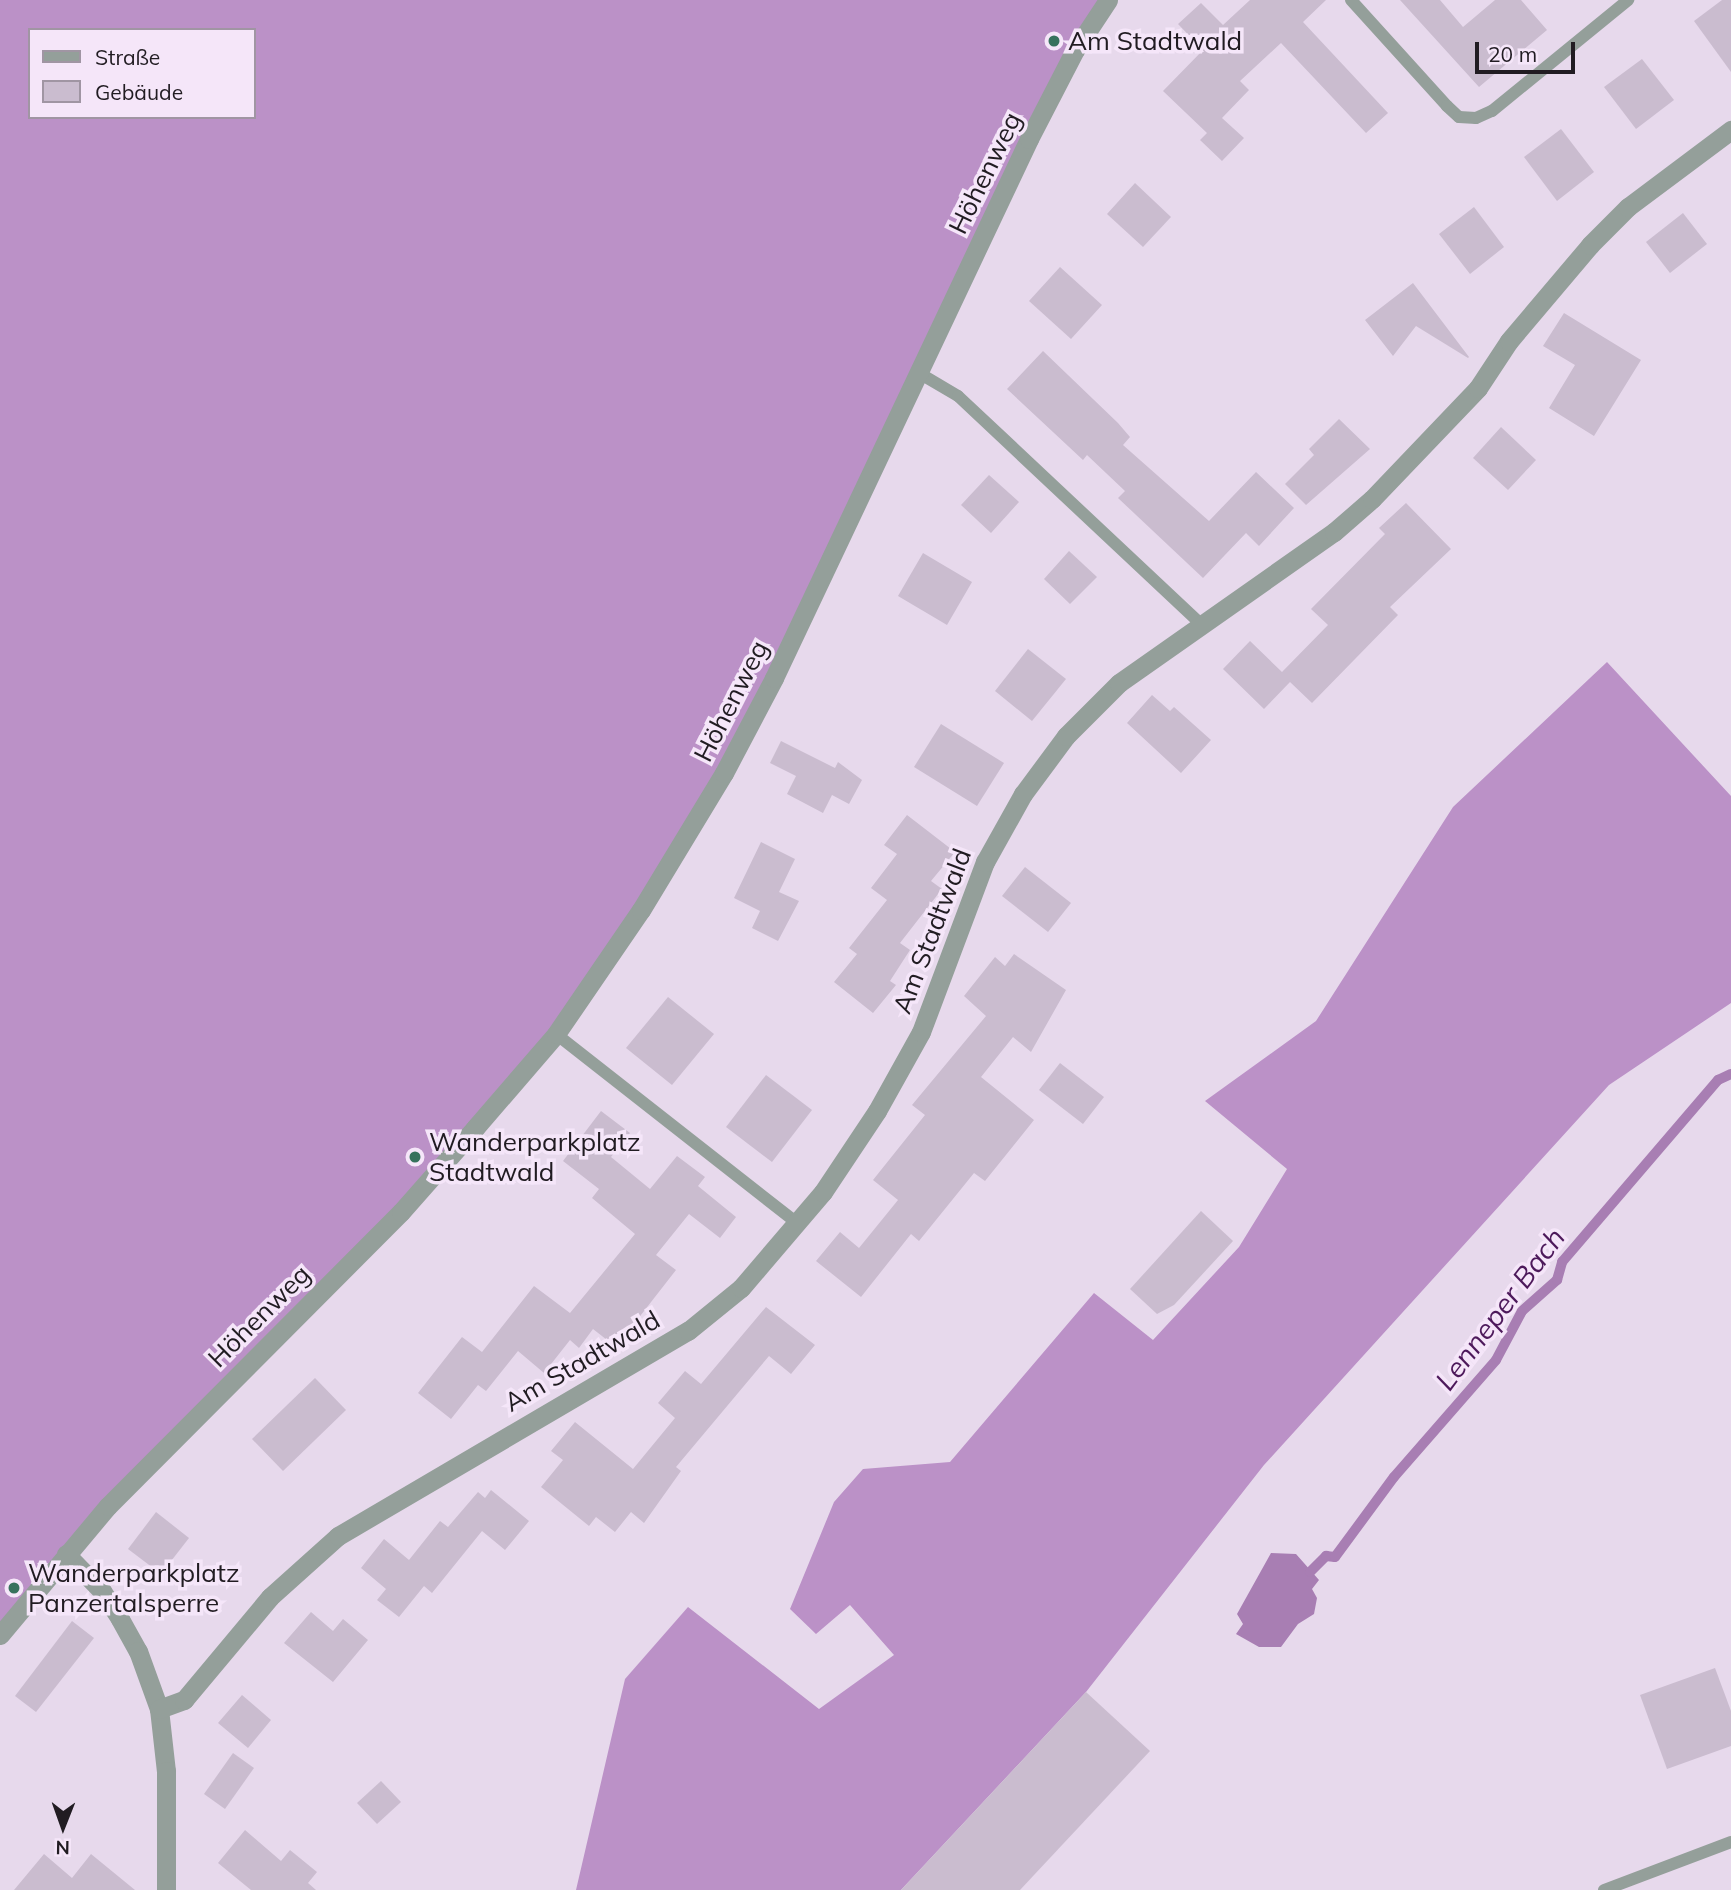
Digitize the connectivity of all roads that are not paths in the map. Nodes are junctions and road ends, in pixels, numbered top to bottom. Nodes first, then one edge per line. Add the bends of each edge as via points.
1 (1108, 0) edge
2 (1351, 0) edge
3 (1628, 0) edge
4 (1731, 130) edge
5 (919, 373) junction
6 (1201, 624) junction
7 (556, 1034) junction
8 (798, 1224) junction
9 (66, 1554) junction
10 (0, 1635) edge
11 (159, 1709) junction
12 (1731, 1842) edge
13 (166, 1890) edge
14 (1604, 1890) edge

1 - 5 street, Höhenweg via 1075,50 1029,138
2 - 3 lane via 1447,106 1459,117 1476,118 1492,111
4 - 6 street, Am Stadtwald via 1628,207 1590,245 1509,341 1478,388 1372,499 1334,532
5 - 6 lane via 958,396
5 - 7 street, Höhenweg via 724,773 642,910
6 - 8 street, Am Stadtwald via 1119,683 1023,794 985,862 921,1032 850,1154
7 - 8 lane
7 - 9 street, Höhenweg via 401,1212 108,1506
8 - 11 street, Am Stadtwald via 741,1288 688,1331 338,1536 270,1597 184,1700
9 - 10 street, Höhenweg
9 - 11 street via 102,1591 120,1619 138,1651
11 - 13 street via 166,1771
12 - 14 lane

